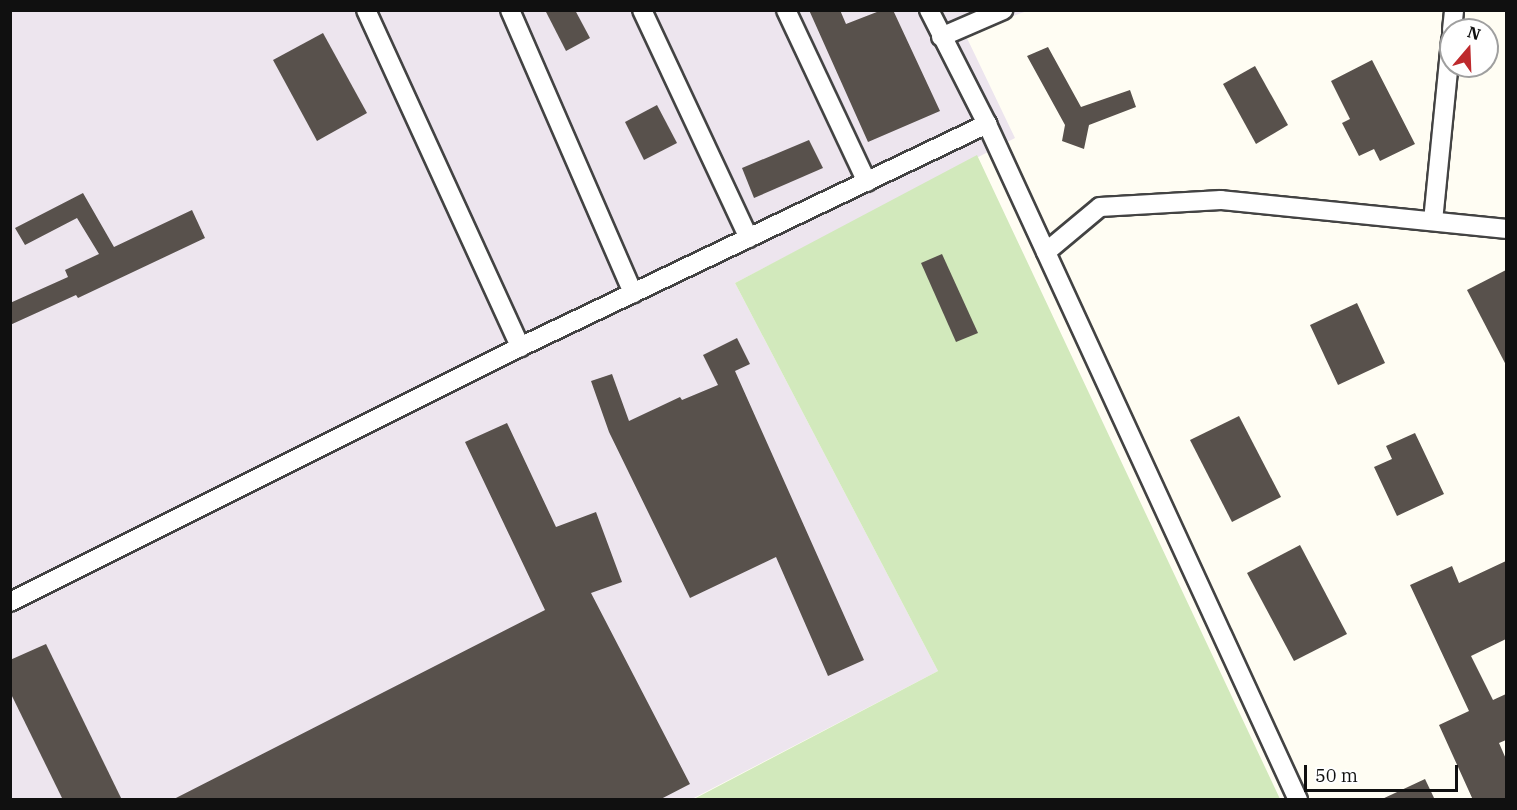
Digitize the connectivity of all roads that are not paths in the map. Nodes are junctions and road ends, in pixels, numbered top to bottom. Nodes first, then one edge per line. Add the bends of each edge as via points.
1 (366, 10) edge
2 (510, 10) edge
3 (642, 10) edge
4 (786, 10) edge
5 (929, 10) edge
6 (1003, 10) edge
7 (941, 37) junction
8 (1447, 78) edge
9 (987, 124) junction
10 (867, 182) junction
11 (1433, 221) junction
12 (1506, 228) edge
13 (749, 238) junction
14 (1046, 252) junction
15 (633, 293) junction
16 (520, 347) junction
17 (10, 602) edge
18 (1298, 800) edge

1 - 16 street
2 - 15 street
3 - 13 street
4 - 10 street
5 - 7 street
6 - 7 street
7 - 9 street
8 - 11 street
9 - 10 street
9 - 14 street
10 - 13 street
11 - 12 street
11 - 14 street via 1221,200 1100,207
13 - 15 street
14 - 18 street
15 - 16 street
16 - 17 street

